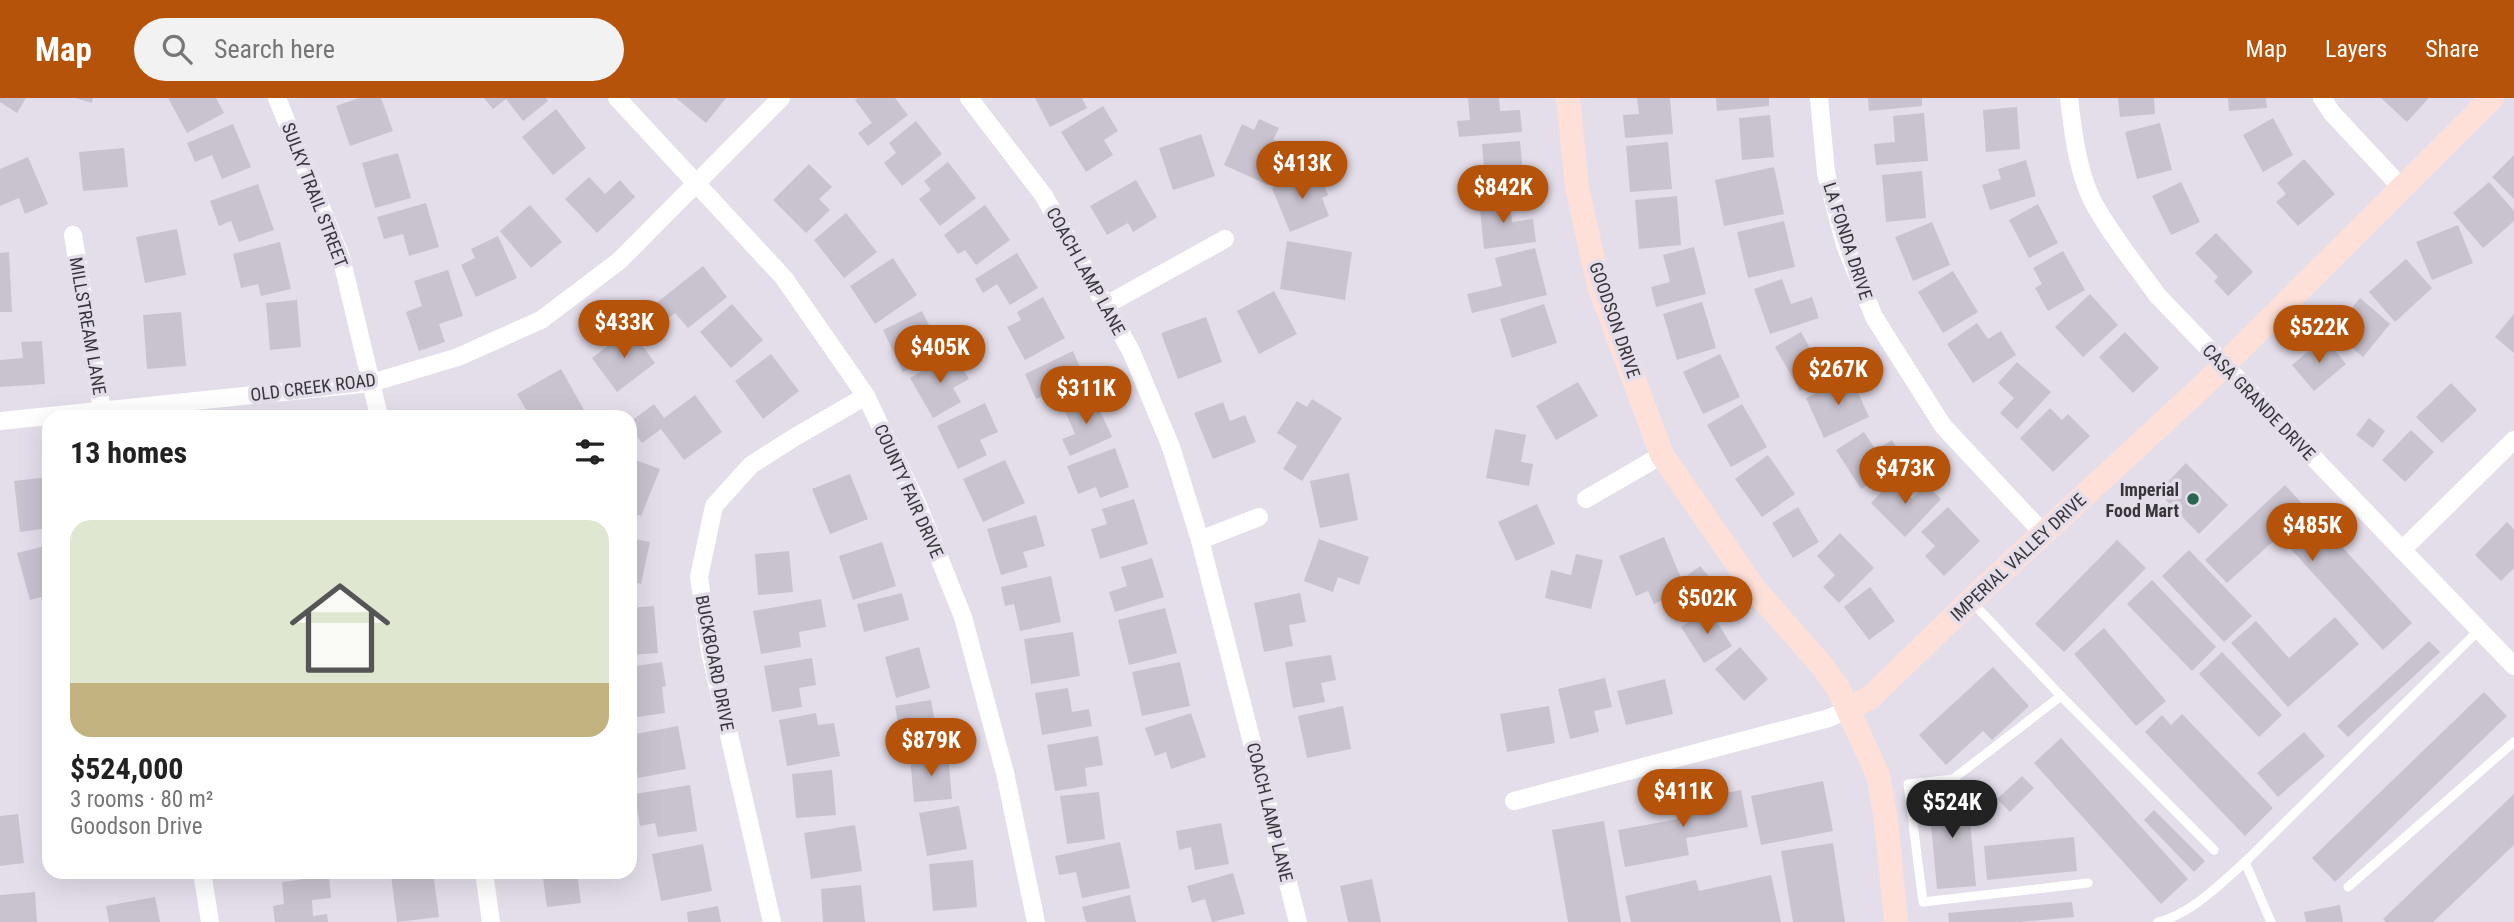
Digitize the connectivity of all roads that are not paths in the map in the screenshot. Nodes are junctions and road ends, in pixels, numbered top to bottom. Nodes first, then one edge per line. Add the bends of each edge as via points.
1 (277, 98) edge
2 (617, 98) edge
3 (781, 98) edge
4 (969, 98) edge
5 (1568, 98) edge
6 (1819, 98) edge
7 (2069, 98) edge
8 (2322, 98) edge
9 (2492, 98) edge
10 (694, 184) junction
11 (2401, 187) junction
12 (73, 235) dead end
13 (1225, 239) dead end
14 (1106, 305) junction
15 (2224, 365) junction
16 (371, 383) junction
17 (866, 396) junction
18 (102, 410) edge
19 (129, 410) edge
20 (378, 410) edge
21 (42, 418) edge
22 (0, 421) edge
23 (2514, 440) edge
24 (1662, 455) junction
25 (1586, 499) dead end
26 (1259, 517) dead end
27 (2043, 533) junction
28 (1200, 540) junction
29 (2402, 550) junction
30 (1970, 601) junction
31 (2479, 630) junction
32 (2514, 666) edge
33 (2061, 696) junction
34 (1848, 710) junction
35 (2514, 742) edge
36 (1514, 801) dead end
37 (2214, 850) dead end
38 (2245, 862) junction
39 (203, 879) edge
40 (485, 879) edge
41 (2088, 883) dead end
42 (2348, 887) dead end
43 (209, 922) edge
44 (491, 922) edge
45 (772, 922) edge
46 (1036, 922) edge
47 (1298, 922) edge
48 (1896, 922) edge
49 (2158, 922) edge
50 (2270, 922) edge

1 - 16 street, SULKY TRAIL STREET via 341,257
2 - 10 street, COUNTY FAIR DRIVE
3 - 10 street, OLD CREEK ROAD
4 - 14 street, COACH LAMP LANE via 1044,196
5 - 24 street, GOODSON DRIVE via 1577,188 1600,286
6 - 27 street, LA FONDA DRIVE via 1826,173 1845,245 1874,317 1943,426
7 - 15 street, CASA GRANDE DRIVE via 2077,152 2091,198 2157,295
8 - 11 street
9 - 11 street, IMPERIAL VALLEY DRIVE
10 - 16 street, OLD CREEK ROAD via 618,261 541,320 458,357
10 - 17 street, COUNTY FAIR DRIVE via 784,278
11 - 15 street, IMPERIAL VALLEY DRIVE
12 - 18 street, MILLSTREAM LANE
13 - 14 street
14 - 28 street, COACH LAMP LANE via 1131,351 1171,447
15 - 27 street, IMPERIAL VALLEY DRIVE
15 - 29 street, CASA GRANDE DRIVE
16 - 19 street, OLD CREEK ROAD
16 - 20 street, SULKY TRAIL STREET
17 - 45 street, BUCKBOARD DRIVE via 751,465 714,506 699,577 710,652
17 - 46 street, COUNTY FAIR DRIVE via 917,503 963,617 1005,774
21 - 22 street, OLD CREEK ROAD
23 - 29 street
24 - 25 street
24 - 34 street, GOODSON DRIVE via 1756,591 1823,667
26 - 28 street
27 - 30 street, IMPERIAL VALLEY DRIVE
28 - 47 street, COACH LAMP LANE
29 - 31 street, CASA GRANDE DRIVE
30 - 33 lane
30 - 34 street, IMPERIAL VALLEY DRIVE via 1872,696
31 - 32 street, CASA GRANDE DRIVE
31 - 38 lane
33 - 37 lane
33 - 41 lane via 1954,779 1908,784 1923,902
34 - 36 street, IMPERIAL VALLEY DRIVE
34 - 48 street, GOODSON DRIVE via 1878,775
35 - 42 lane
38 - 49 lane via 2209,893
38 - 50 lane
39 - 43 street
40 - 44 street

